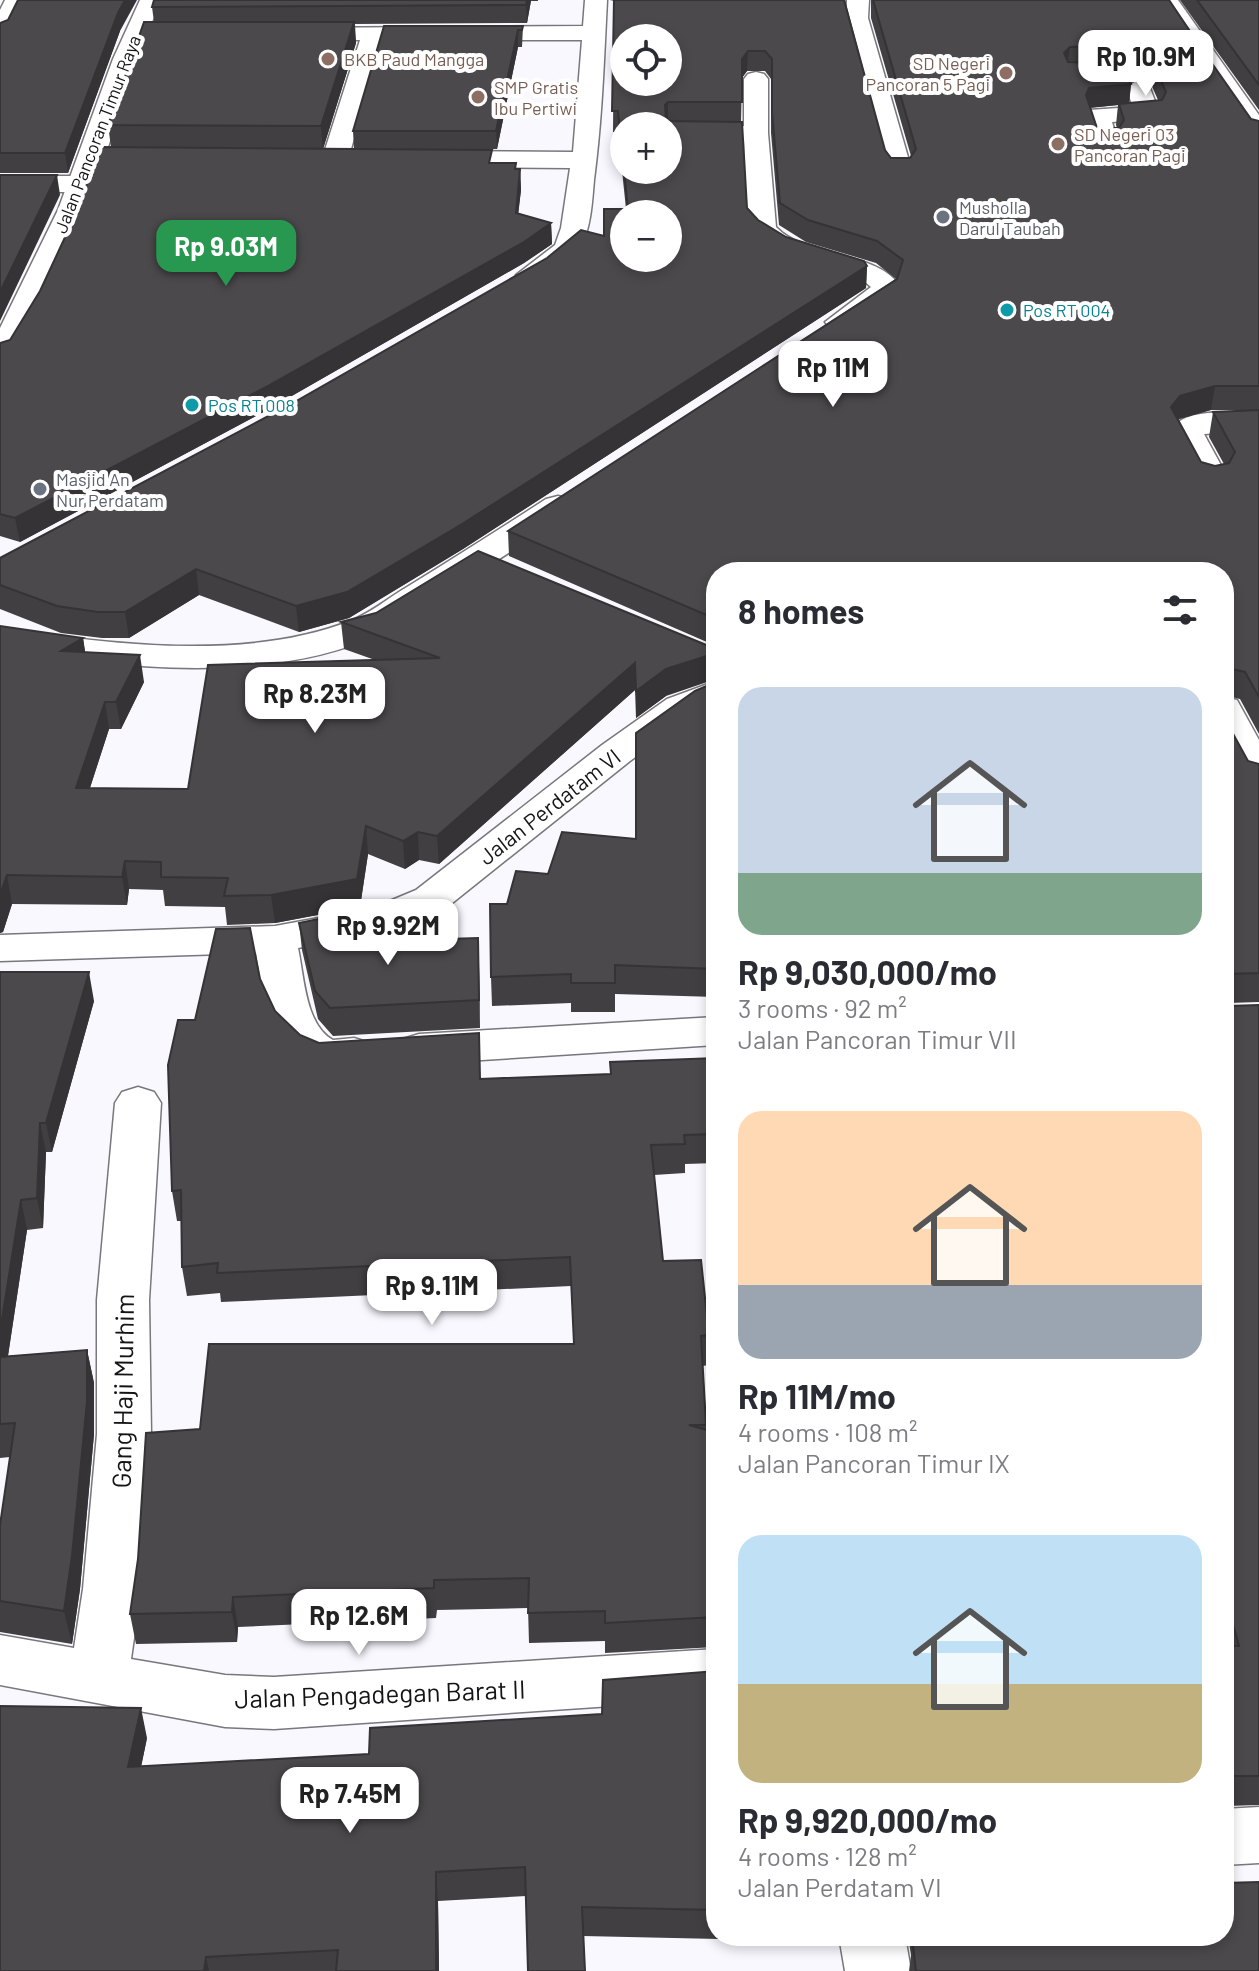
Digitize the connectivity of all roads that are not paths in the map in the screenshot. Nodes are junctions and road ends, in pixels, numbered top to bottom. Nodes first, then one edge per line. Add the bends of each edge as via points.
1 (16, 0) edge
2 (151, 0) edge
3 (596, 0) edge
4 (858, 0) edge
5 (1167, 0) edge
6 (0, 32) edge
7 (266, 33) edge
8 (374, 33) junction
9 (593, 33) junction
10 (1216, 73) junction
11 (1132, 74) junction
12 (1076, 75) edge
13 (756, 79) dead end
14 (1258, 131) edge
15 (682, 133) edge
16 (756, 133) junction
17 (594, 141) junction
18 (1105, 142) edge
19 (92, 159) junction
20 (119, 159) edge
21 (304, 159) edge
22 (335, 159) junction
23 (366, 159) edge
24 (412, 159) edge
25 (899, 171) edge
26 (0, 184) edge
27 (81, 184) junction
28 (509, 287) edge
29 (819, 336) edge
30 (0, 355) edge
31 (1259, 422) edge
32 (1212, 478) edge
33 (582, 491) edge
34 (477, 559) junction
35 (518, 576) edge
36 (0, 639) edge
37 (706, 696) edge
38 (1236, 710) edge
39 (1259, 779) edge
40 (275, 939) junction
41 (0, 948) edge
42 (706, 1032) edge
43 (138, 1103) dead end
44 (0, 1660) edge
45 (706, 1675) edge
46 (99, 1678) junction
47 (1259, 1835) edge
48 (1234, 1836) edge
49 (874, 1946) edge
50 (878, 1971) edge

1 - 6 street
2 - 19 street, Jalan Pancoran Timur Raya via 146,33 112,91
3 - 9 street
4 - 25 street via 857,18
5 - 10 street
7 - 8 street
8 - 9 street
8 - 22 street
9 - 17 street
10 - 11 street
10 - 14 street
11 - 12 street
11 - 18 street via 1148,114 1098,115
13 - 16 street
15 - 16 street
16 - 29 street via 767,236 874,275 885,285 884,293
17 - 24 street
17 - 28 street via 567,249
19 - 20 street
19 - 27 street, Jalan Pancoran Timur Raya
21 - 22 street
22 - 23 street
26 - 27 street
27 - 30 street, Jalan Pancoran Timur Raya
31 - 32 street via 1193,425 1186,430
33 - 34 street
34 - 35 street
34 - 36 street via 363,629 300,646 171,654 102,652
37 - 40 street, Jalan Perdatam VI via 680,707 629,744 431,899 383,919
38 - 39 street
40 - 41 street, Jalan Perdatam VI
40 - 42 street via 293,1025 310,1047 323,1054
43 - 46 street, Gang Haji Murhim via 123,1300 124,1434
44 - 46 street, Jalan Pengadegan Barat II
45 - 46 street, Jalan Pengadegan Barat II via 274,1703 225,1701
47 - 48 street
49 - 50 street

